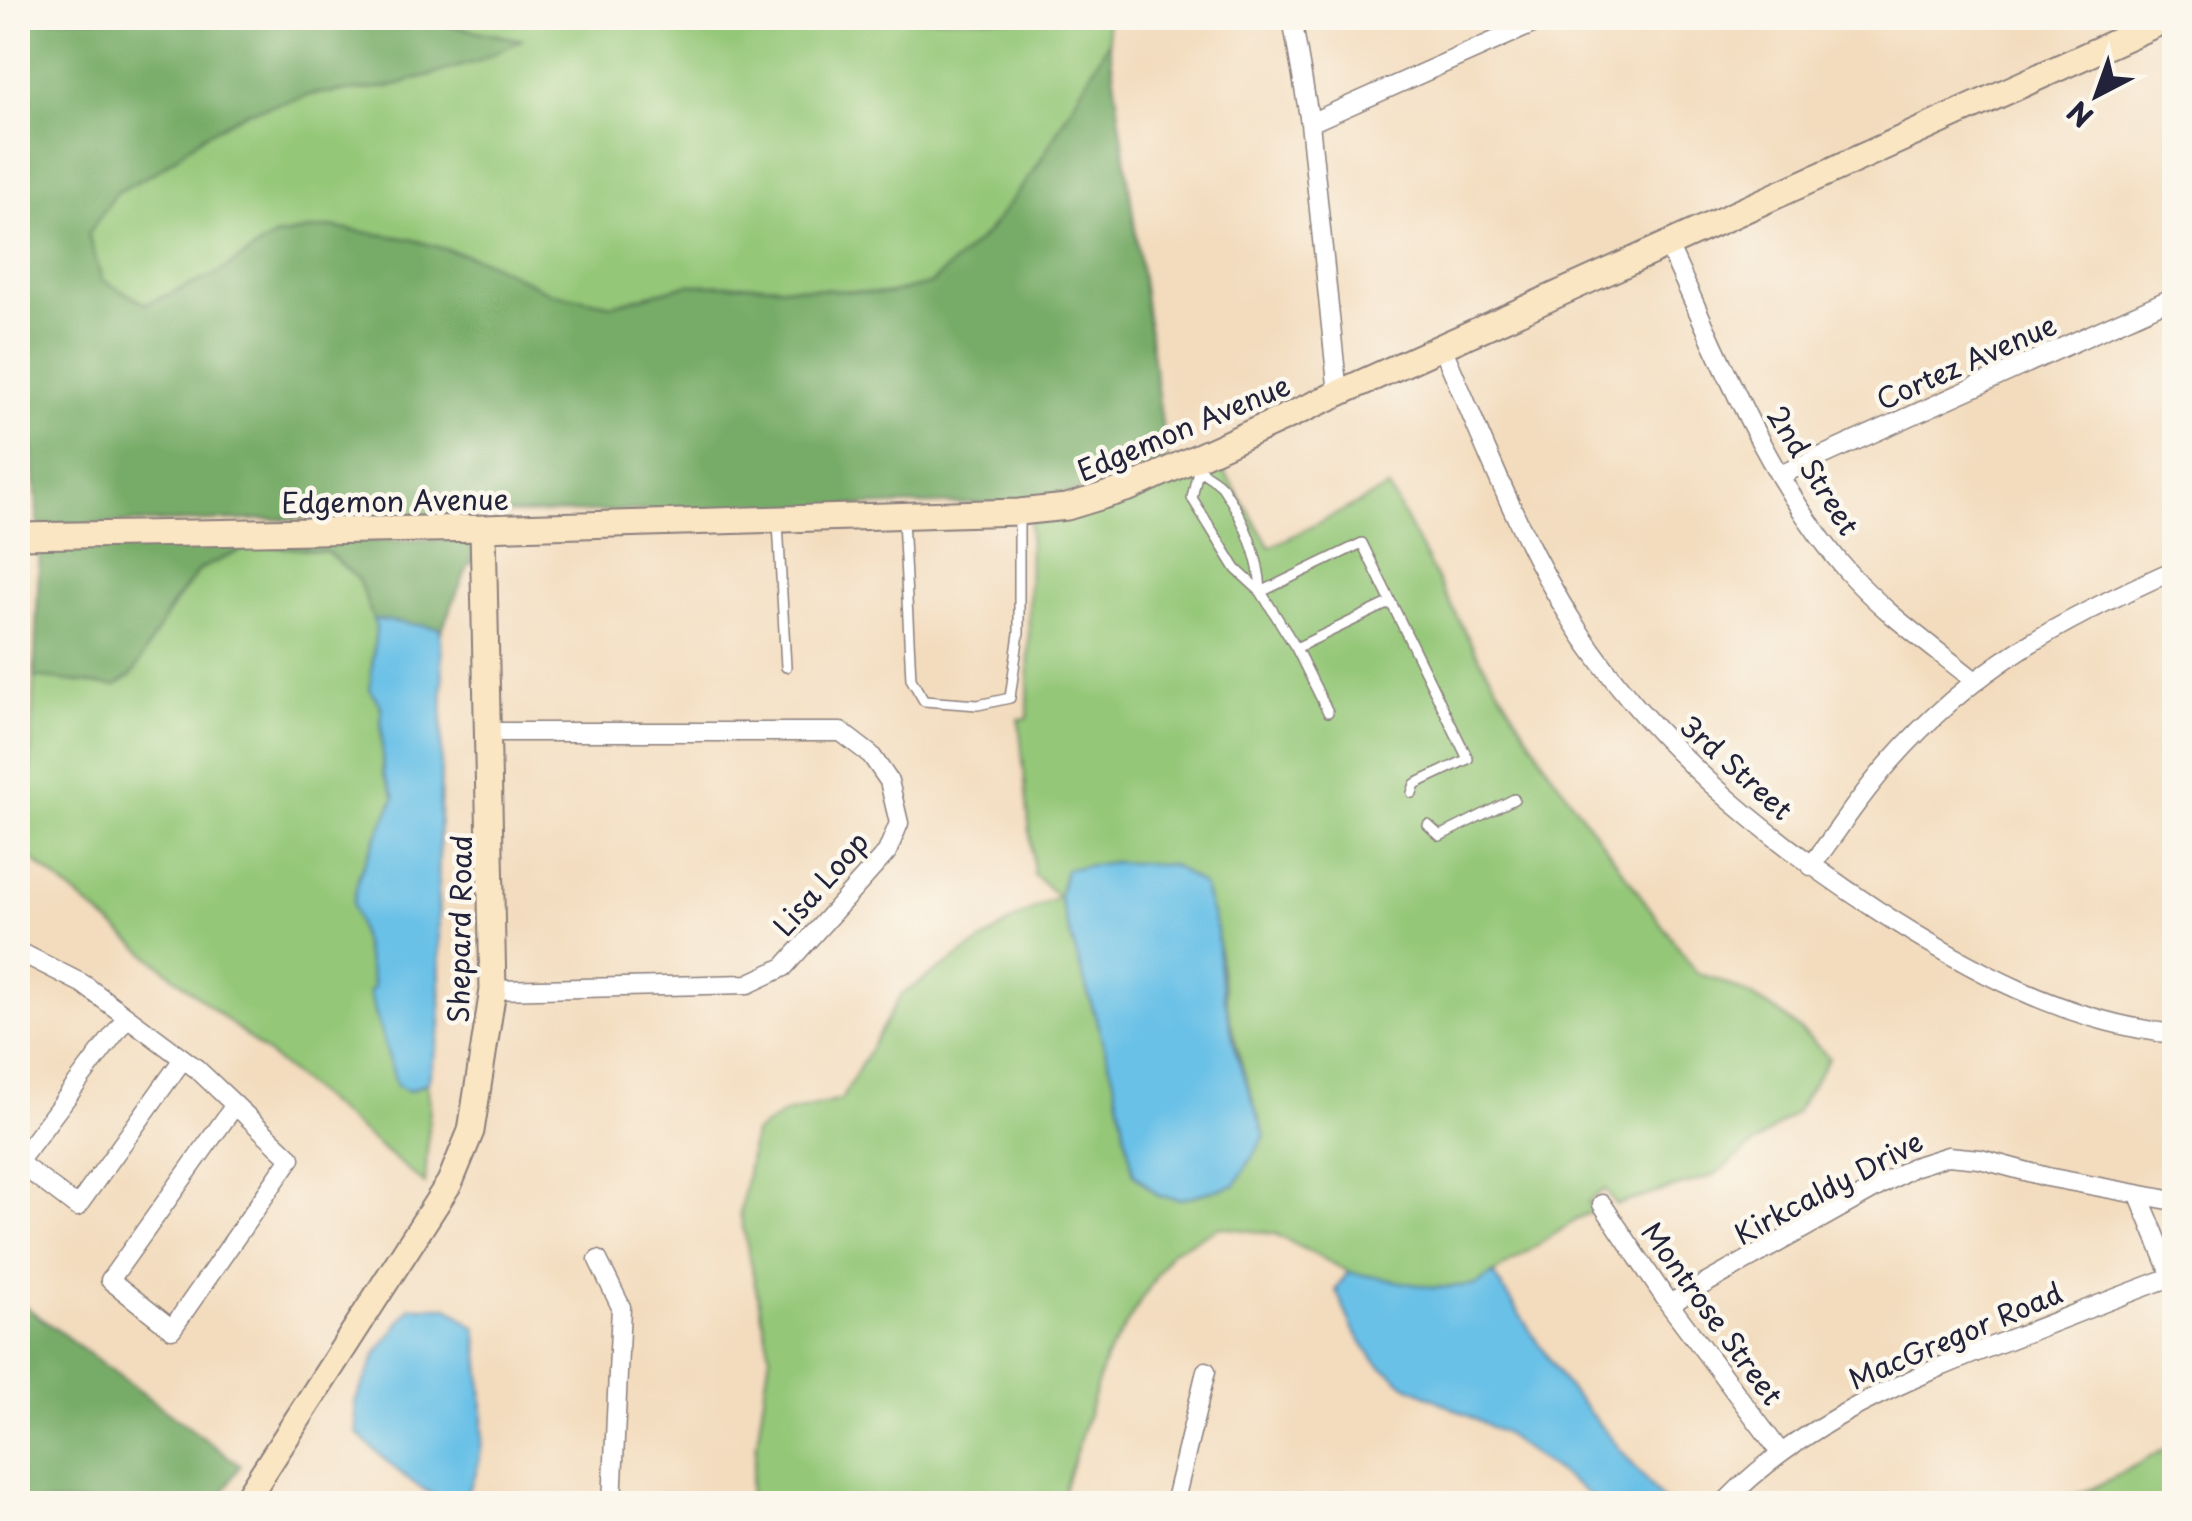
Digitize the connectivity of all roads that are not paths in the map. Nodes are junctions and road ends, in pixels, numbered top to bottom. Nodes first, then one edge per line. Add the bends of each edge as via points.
1 (1292, 18) edge
2 (1546, 18) edge
3 (2169, 18) edge
4 (1310, 123) junction
5 (1667, 242) junction
6 (2174, 297) edge
7 (1442, 348) junction
8 (1338, 394) junction
9 (1195, 465) junction
10 (1780, 475) junction
11 (1019, 512) junction
12 (903, 516) junction
13 (778, 520) junction
14 (483, 528) junction
15 (18, 536) edge
16 (2174, 570) edge
17 (1261, 592) junction
18 (1391, 602) junction
19 (1296, 648) junction
20 (786, 666) dead end
21 (1975, 681) junction
22 (1328, 712) dead end
23 (489, 732) junction
24 (1412, 793) dead end
25 (1514, 799) dead end
26 (1428, 825) dead end
27 (1811, 866) junction
28 (18, 951) edge
29 (493, 990) junction
30 (127, 1017) junction
31 (2174, 1034) edge
32 (183, 1058) junction
33 (234, 1105) junction
34 (2139, 1196) junction
35 (2174, 1200) edge
36 (1602, 1204) dead end
37 (598, 1260) dead end
38 (2173, 1276) edge
39 (1668, 1304) junction
40 (1206, 1371) dead end
41 (1781, 1453) junction
42 (243, 1504) edge
43 (612, 1504) edge
44 (1174, 1504) edge
45 (1723, 1504) edge

1 - 4 street
2 - 4 street
3 - 5 street, Edgemon Avenue
4 - 8 street
5 - 7 street, Edgemon Avenue
5 - 10 street, 2nd Street
6 - 10 street, Cortez Avenue
7 - 8 street, Edgemon Avenue
7 - 27 street, 3rd Street via 1541,567 1626,698 1724,797
8 - 9 street, Edgemon Avenue
9 - 11 street, Edgemon Avenue via 1067,506
9 - 17 lane via 1221,484 1260,563
9 - 17 lane via 1192,498 1236,569
10 - 21 street, 2nd Street via 1850,574
11 - 12 street, Edgemon Avenue
11 - 12 lane via 1019,633 1010,698 978,706 924,701 910,680
12 - 13 street, Edgemon Avenue
13 - 14 street, Edgemon Avenue
13 - 20 lane
14 - 15 street, Edgemon Avenue
14 - 23 street, Shepard Road
16 - 21 street via 2078,613
17 - 18 lane via 1362,543
17 - 19 lane
18 - 19 lane
18 - 24 lane via 1468,759 1415,784
19 - 22 lane
21 - 27 street via 1888,764
23 - 29 street, Shepard Road
23 - 29 street, Lisa Loop via 841,732 872,755 890,781 899,823 887,852 784,967 748,984
25 - 26 lane via 1440,836
27 - 31 street, 3rd Street via 1929,944 2014,990 2083,1015
28 - 30 street via 83,984
29 - 42 street, Shepard Road via 471,1131 450,1182
30 - 32 street
30 - 32 street via 18,1162 77,1207
32 - 33 street
33 - 33 street via 110,1280 172,1329 291,1158
34 - 35 street, Kirkcaldy Drive
34 - 38 street
34 - 39 street, Kirkcaldy Drive via 1948,1156 1913,1167
36 - 39 street, Montrose Street
37 - 43 street via 622,1307
38 - 41 street, MacGregor Road via 1918,1374 1842,1412
39 - 41 street, Montrose Street
40 - 44 street
41 - 45 street, MacGregor Road

